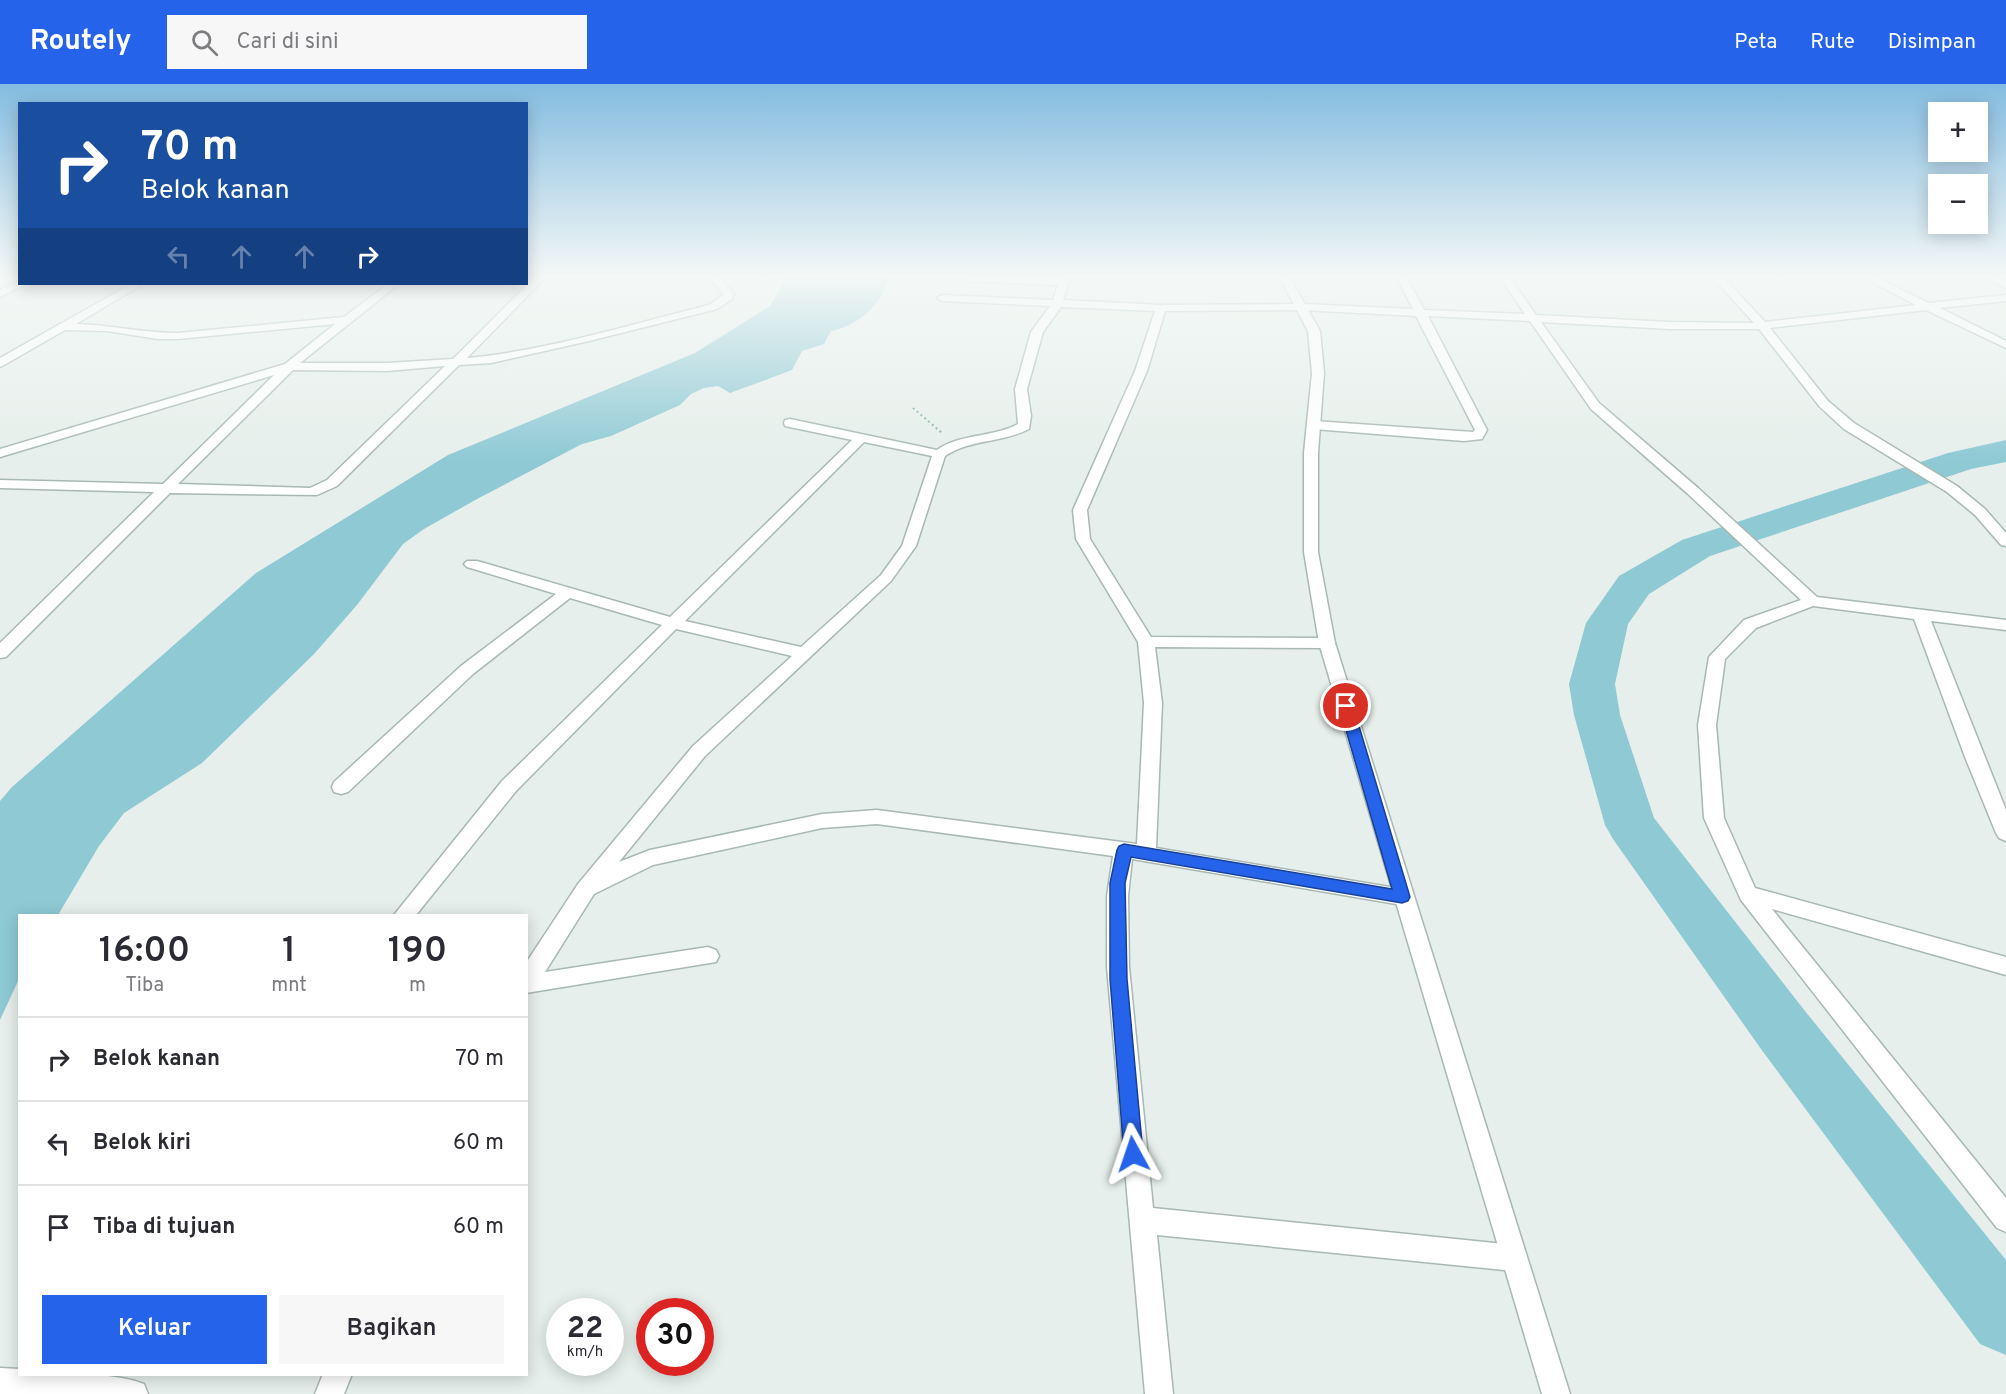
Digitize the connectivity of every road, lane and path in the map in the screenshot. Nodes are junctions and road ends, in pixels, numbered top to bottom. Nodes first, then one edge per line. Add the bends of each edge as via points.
1 (41, 339) edge
2 (322, 339) edge
3 (479, 339) edge
4 (582, 339) edge
5 (1035, 339) edge
6 (1151, 339) edge
7 (1315, 339) edge
8 (1433, 339) edge
9 (1548, 339) edge
10 (1773, 339) edge
11 (456, 362) junction
12 (0, 363) edge
13 (291, 366) junction
14 (913, 408) dead end
15 (790, 423) dead end
16 (1314, 425) junction
17 (860, 439) junction
18 (954, 444) junction
19 (0, 453) edge
20 (939, 454) junction
21 (0, 484) edge
22 (169, 488) junction
23 (2006, 542) edge
24 (472, 564) dead end
25 (567, 592) junction
26 (1812, 601) junction
27 (1921, 616) junction
28 (673, 623) junction
29 (2006, 625) edge
30 (1146, 642) junction
31 (1327, 643) junction
32 (0, 653) edge
33 (802, 654) junction
34 (341, 787) dead end
35 (2006, 833) edge
36 (1135, 852) junction
37 (585, 890) junction
38 (1748, 894) junction
39 (1402, 897) junction
40 (405, 914) edge
41 (708, 956) dead end
42 (2006, 966) edge
43 (528, 980) edge
44 (528, 983) edge
45 (2006, 1219) edge
46 (1143, 1220) junction
47 (1514, 1258) junction
48 (337, 1376) edge
49 (0, 1382) edge
50 (119, 1388) edge
51 (329, 1394) edge
52 (1159, 1394) edge
53 (1556, 1394) edge

1 - 12 street
2 - 13 street
3 - 11 street
4 - 11 street via 491,359
5 - 18 street via 1021,389 1024,426 1010,434
6 - 30 street via 1080,510 1083,539
7 - 16 street via 1318,373
8 - 16 street via 1481,430 1477,436
9 - 26 street via 1595,406
10 - 23 street via 1824,404 1849,426 1952,489 1980,512
11 - 13 street via 387,367
11 - 22 street via 322,489 293,492
13 - 19 street
13 - 22 street
14 - 18 path
15 - 17 street
16 - 31 street via 1311,552
17 - 20 street
17 - 28 street
18 - 20 street
20 - 33 street via 909,546 886,578
21 - 22 street
22 - 32 street
24 - 25 street
25 - 28 street
25 - 34 street via 467,670
26 - 27 street
26 - 38 street via 1750,624 1717,657 1707,725 1714,818
27 - 29 street
27 - 35 street
28 - 33 street
28 - 40 street via 508,786
30 - 31 street
30 - 36 street via 1153,703
31 - 39 street
33 - 37 street via 699,751
36 - 37 street via 856,817 650,858
36 - 39 street
36 - 46 street via 1118,883 1119,979 1133,1154
37 - 43 street
38 - 42 street
38 - 45 street
39 - 47 street
41 - 44 street
46 - 47 street
46 - 52 street
47 - 53 street
48 - 51 street
49 - 50 street

